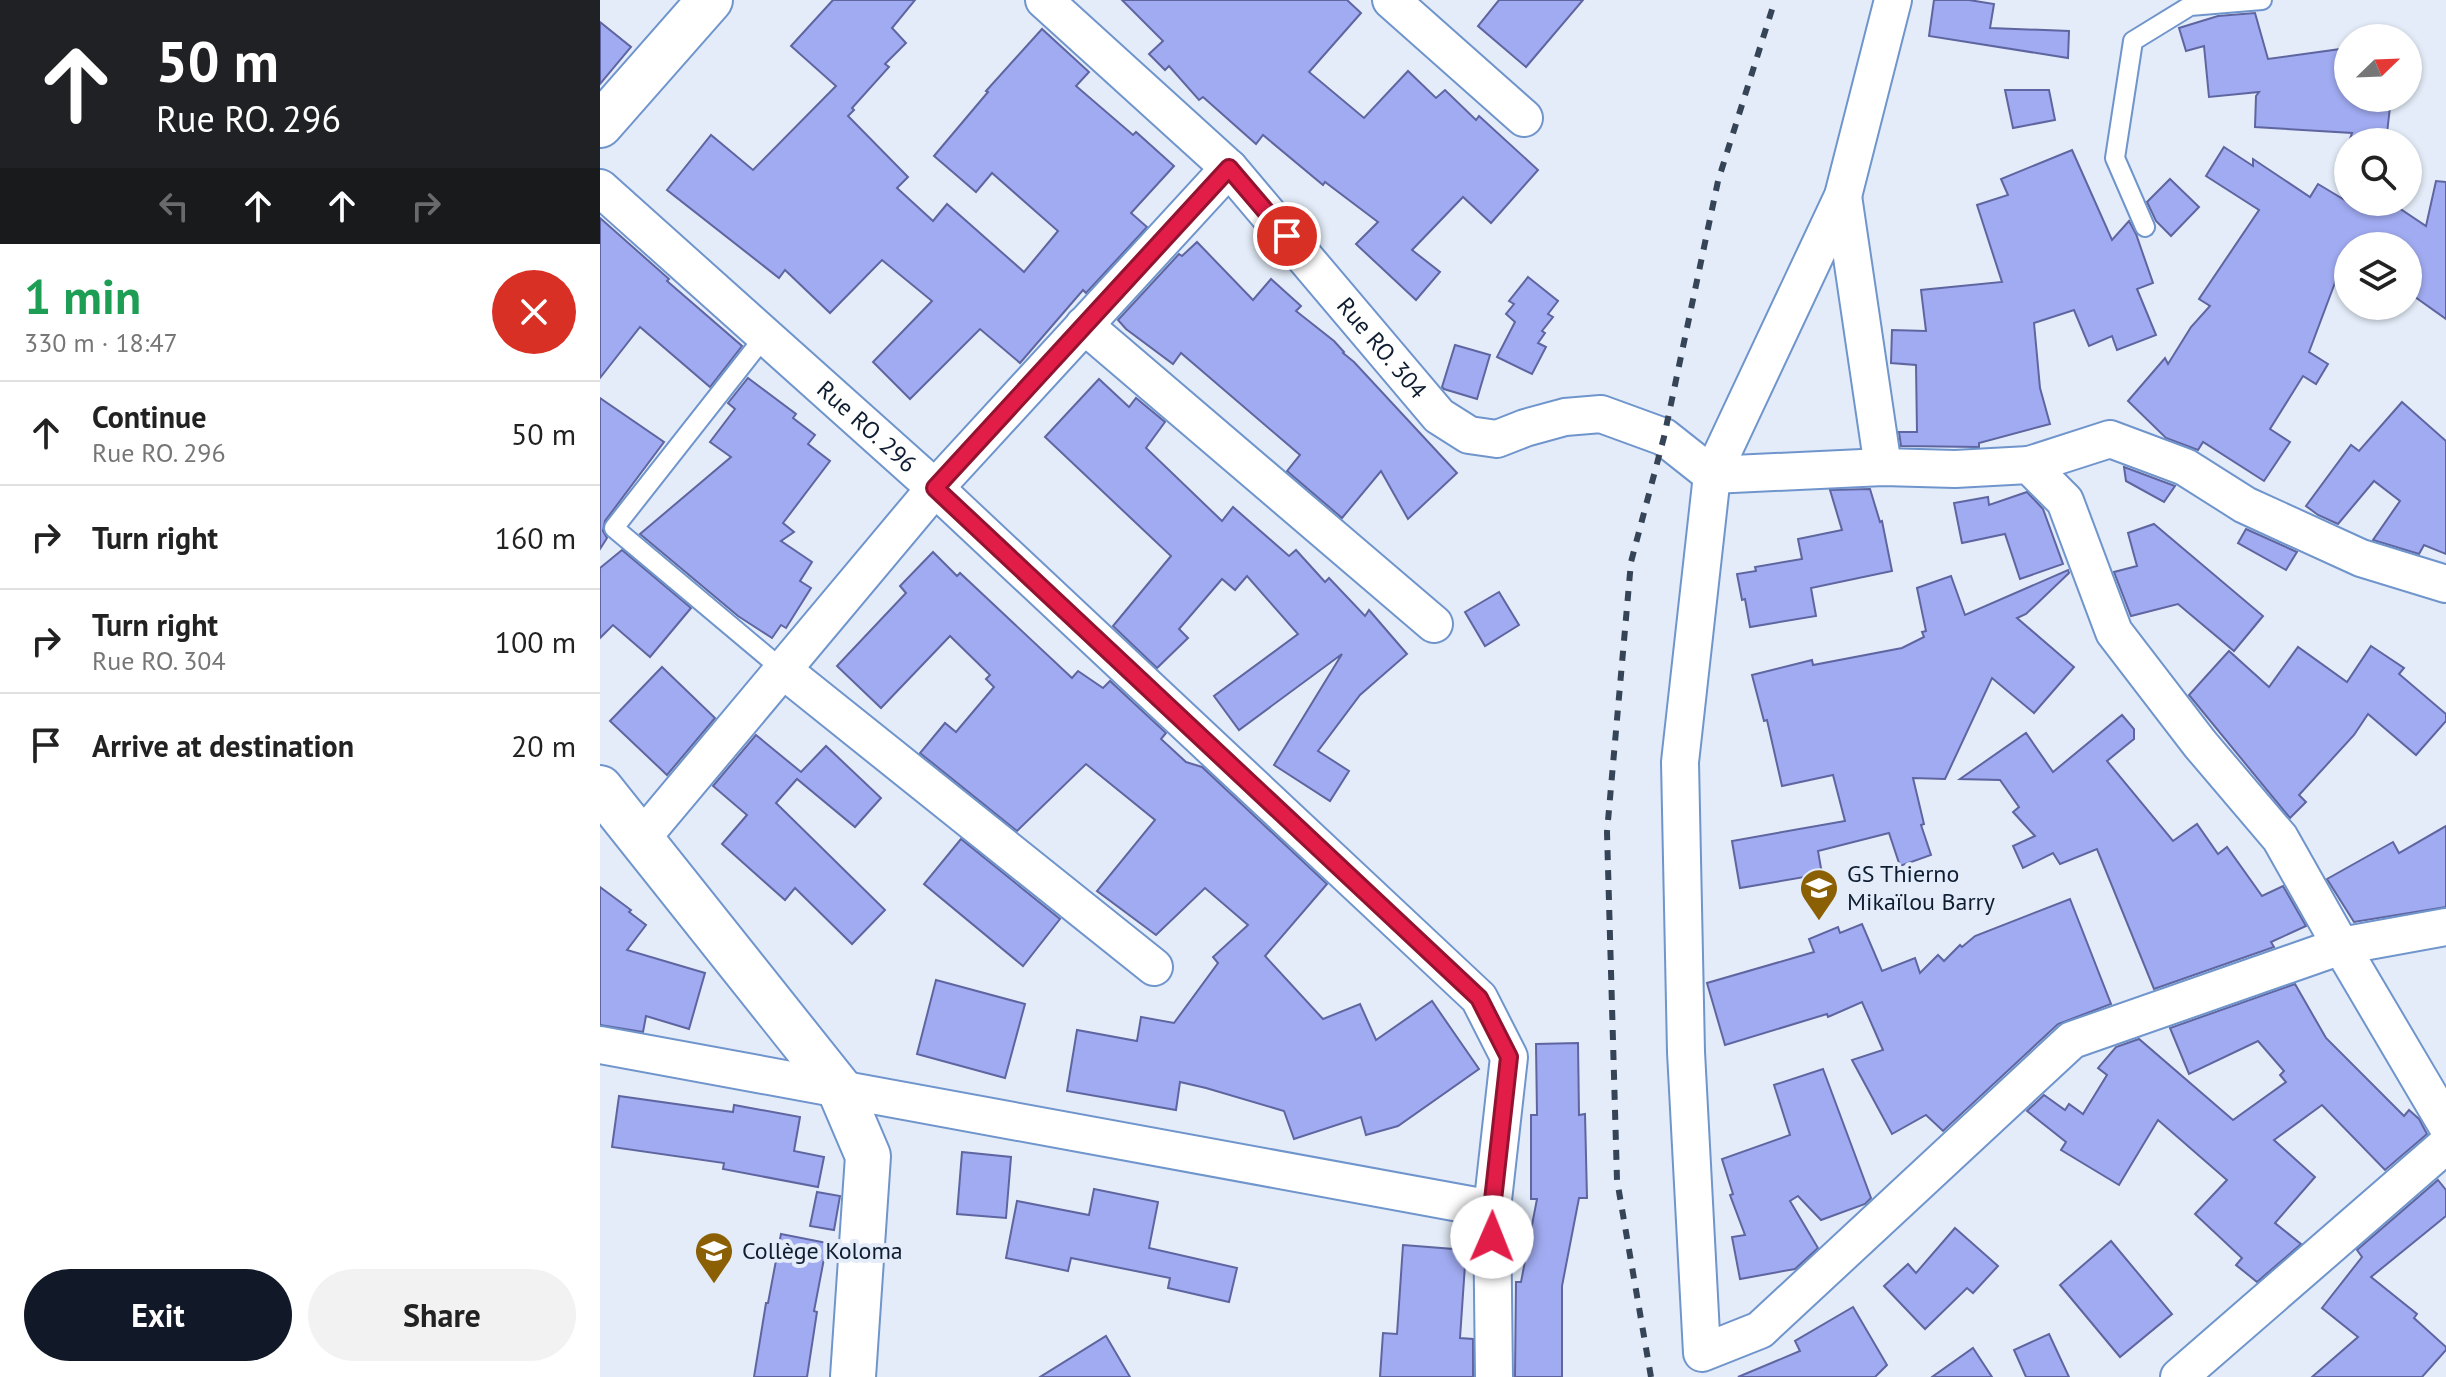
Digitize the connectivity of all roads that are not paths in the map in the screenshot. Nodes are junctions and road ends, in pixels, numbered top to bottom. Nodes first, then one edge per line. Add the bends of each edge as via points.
1 (710, 0) edge
2 (1044, 0) edge
3 (1391, 0) edge
4 (1893, 0) edge
5 (2262, 0) edge
6 (1524, 118) dead end
7 (600, 125) edge
8 (1229, 168) junction
9 (600, 188) edge
10 (1843, 196) junction
11 (2145, 227) dead end
12 (1084, 325) junction
13 (765, 336) junction
14 (2029, 465) junction
15 (1883, 467) junction
16 (1712, 475) junction
17 (935, 488) junction
18 (2446, 584) edge
19 (1434, 624) dead end
20 (783, 670) junction
21 (600, 788) edge
22 (641, 839) junction
23 (2446, 927) edge
24 (2341, 946) junction
25 (1154, 967) dead end
26 (600, 1045) edge
27 (839, 1088) junction
28 (2446, 1124) edge
29 (2446, 1145) edge
30 (1492, 1209) junction
31 (1704, 1365) edge
32 (853, 1377) edge
33 (1494, 1377) edge
34 (2179, 1377) edge

1 - 7 street
2 - 8 street, Rue RO. 304
3 - 6 street
4 - 10 street
5 - 11 lane via 2190,6 2133,41 2115,158
8 - 12 street
8 - 16 street, Rue RO. 304 via 1439,416 1459,429 1497,439 1565,417 1601,414 1664,437
9 - 13 street, Rue RO. 296
10 - 15 street
10 - 16 street
12 - 17 street
12 - 19 street
13 - 17 street, Rue RO. 296
13 - 20 lane via 614,528
14 - 15 street
14 - 18 street via 2110,439 2185,467 2245,505 2361,558
14 - 24 street via 2065,501 2114,632 2280,838
15 - 16 street
16 - 31 street via 1680,762 1686,1052
17 - 20 street
17 - 30 street, Rue RO. 296 via 1479,998 1509,1057
20 - 22 street
20 - 25 street
21 - 22 street
22 - 27 street
23 - 24 street
24 - 28 street
24 - 31 street via 2072,1040 1760,1330
26 - 27 street
27 - 30 street
27 - 32 street via 868,1156
29 - 34 street
30 - 33 street, Rue RO. 296

